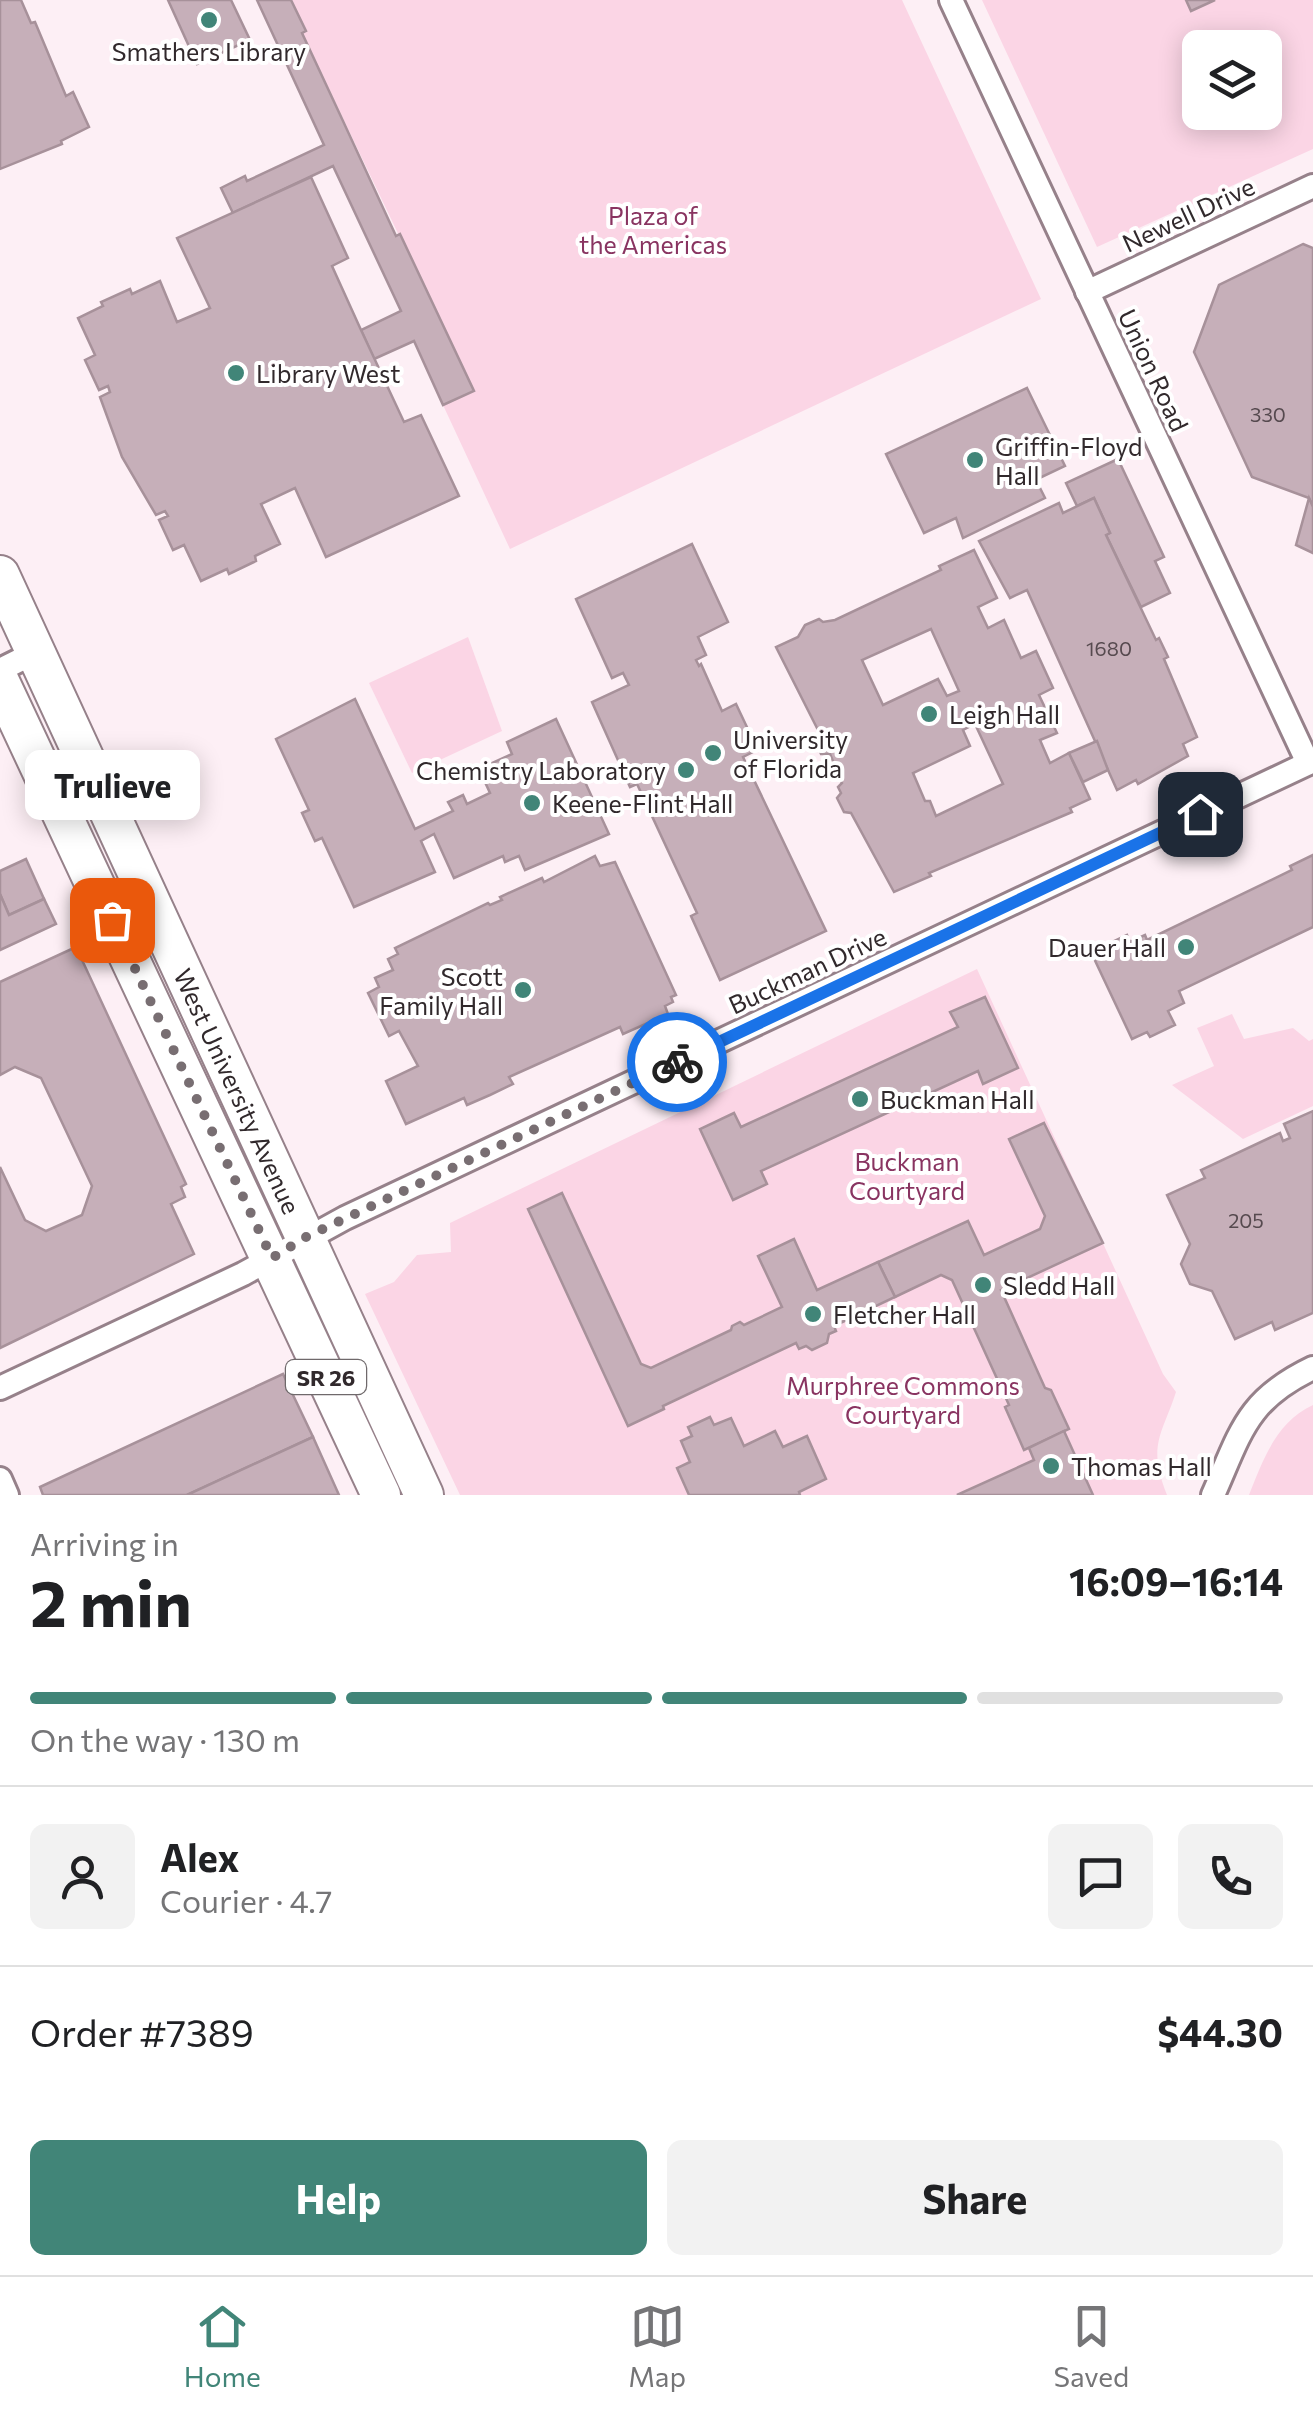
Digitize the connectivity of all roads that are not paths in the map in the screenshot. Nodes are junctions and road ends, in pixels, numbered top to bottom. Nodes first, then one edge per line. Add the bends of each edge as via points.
1 (951, 0) edge
2 (1313, 186) edge
3 (1087, 292) junction
4 (0, 575) edge
5 (36, 652) junction
6 (0, 670) edge
7 (0, 682) edge
8 (1310, 762) edge
9 (306, 1237) junction
10 (272, 1258) junction
11 (1313, 1368) edge
12 (0, 1388) edge
13 (0, 1479) edge
14 (8, 1495) edge
15 (381, 1495) edge
16 (424, 1495) edge
17 (1213, 1495) edge

1 - 3 street, Union Road
2 - 3 street, Newell Drive
3 - 8 street, Union Road
4 - 5 main road, West University Avenue / SR 26
5 - 6 street
5 - 9 main road, West University Avenue / SR 26
7 - 10 main road, West University Avenue / SR 26
8 - 9 street, Buckman Drive
9 - 10 street, Buckman Drive
9 - 16 main road, West University Avenue / SR 26
10 - 12 street, Buckman Drive
10 - 15 main road, West University Avenue / SR 26
11 - 17 street via 1255,1408
13 - 14 street

